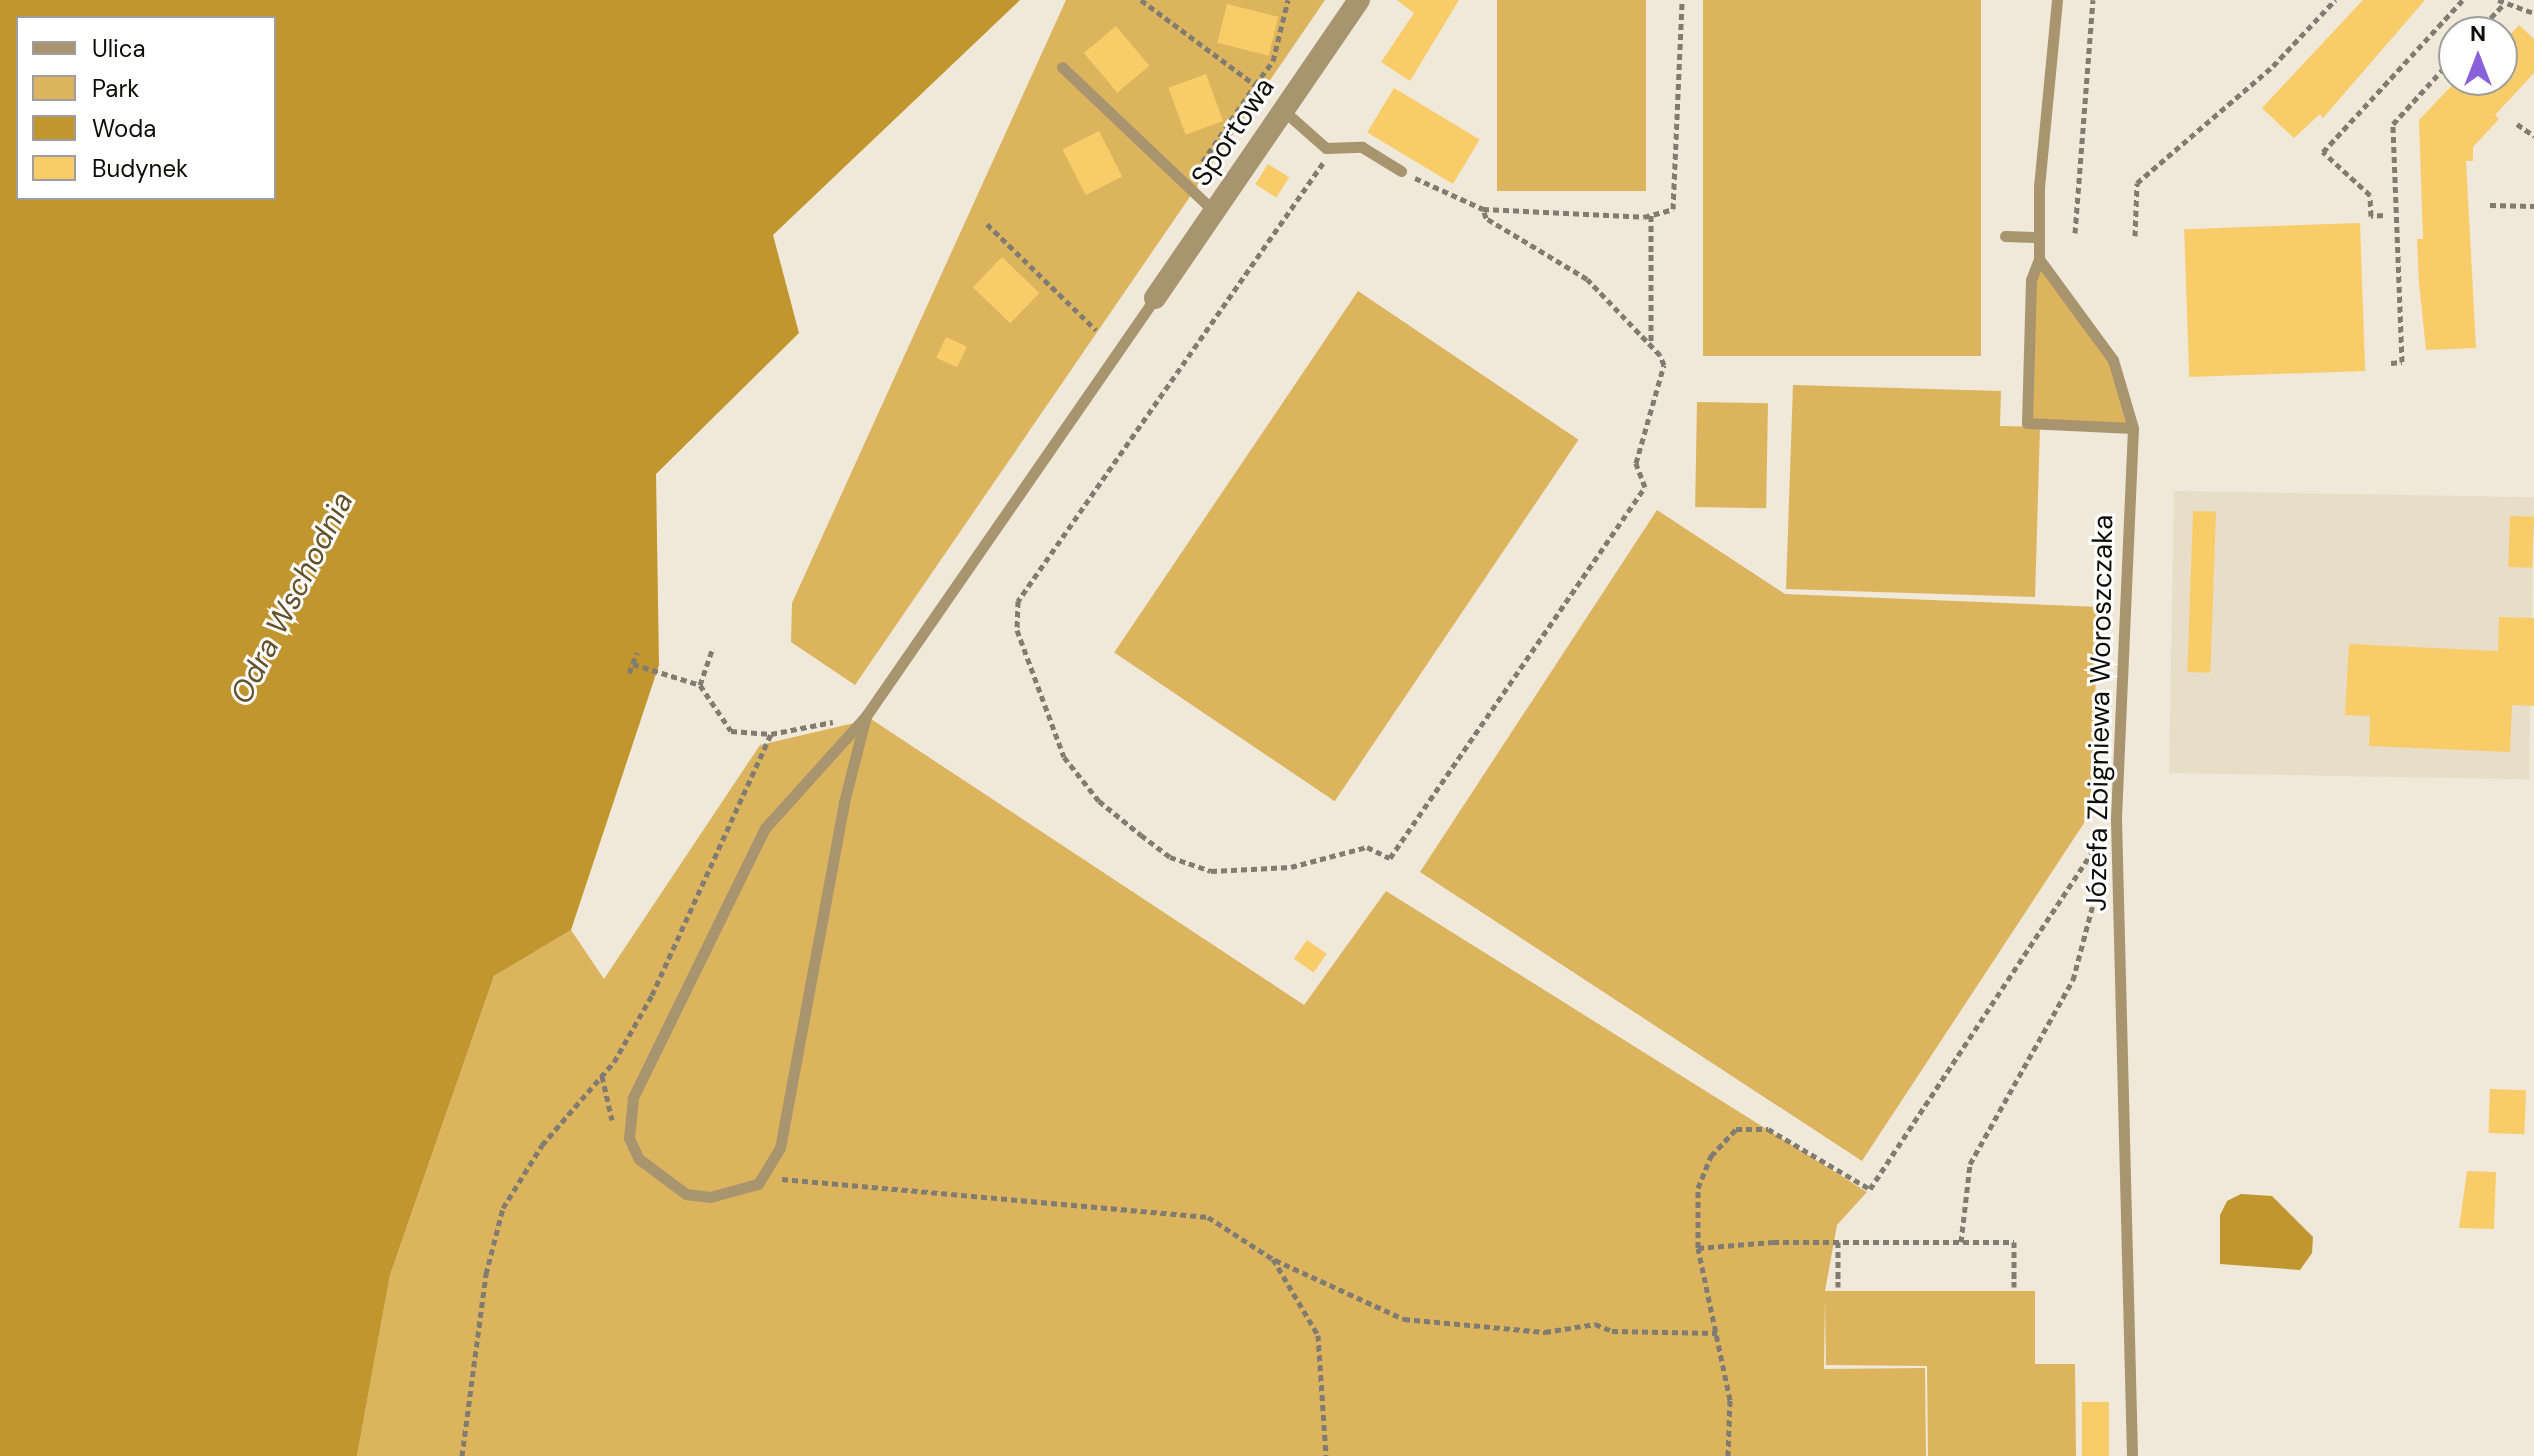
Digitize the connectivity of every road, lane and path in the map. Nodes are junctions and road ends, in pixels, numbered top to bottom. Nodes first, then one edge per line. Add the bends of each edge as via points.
1 (1141, 0) edge
2 (1288, 0) edge
3 (1359, 0) edge
4 (1682, 0) edge
5 (2057, 0) edge
6 (2093, 0) edge
7 (2335, 0) edge
8 (2463, 0) edge
9 (2501, 2) edge
10 (2534, 13) edge
11 (1062, 67) dead end
12 (2438, 75) edge
13 (1255, 85) junction
14 (1284, 111) junction
15 (2517, 124) dead end
16 (2534, 136) edge
17 (1333, 148) junction
18 (1401, 171) joint
19 (1186, 186) junction
20 (2490, 205) dead end
21 (2534, 206) edge
22 (1483, 209) junction
23 (1215, 212) junction
24 (1651, 215) junction
25 (2383, 215) dead end
26 (987, 224) dead end
27 (2075, 233) dead end
28 (2005, 236) dead end
29 (2135, 236) dead end
30 (2038, 237) junction
31 (2039, 259) junction
32 (1155, 298) joint
33 (1096, 330) dead end
34 (1651, 344) junction
35 (2391, 363) dead end
36 (2133, 428) junction
37 (712, 650) dead end
38 (637, 653) dead end
39 (633, 664) junction
40 (629, 673) dead end
41 (700, 685) junction
42 (866, 716) junction
43 (771, 734) junction
44 (2116, 819) junction
45 (2100, 877) dead end
46 (765, 1178) junction
47 (1838, 1242) junction
48 (1961, 1242) junction
49 (1698, 1248) junction
50 (1273, 1259) junction
51 (1838, 1287) dead end
52 (2014, 1287) dead end
53 (1717, 1333) junction
54 (462, 1456) edge
55 (1326, 1456) edge
56 (1728, 1456) edge
57 (2132, 1456) edge

1 - 13 path
2 - 13 path via 1273,61
3 - 14 street, Sportowa
4 - 24 path via 1673,209
5 - 30 lane
6 - 27 path
7 - 29 path via 2273,66 2137,183
8 - 25 path via 2323,152 2370,195 2371,216
9 - 10 path
11 - 19 lane
12 - 35 path via 2393,124 2402,362
13 - 19 path
14 - 17 lane via 1326,148
14 - 23 street, Sportowa
15 - 16 path
17 - 18 lane via 1362,147
17 - 34 path via 1018,601 1017,630 1064,757 1099,801 1170,857 1211,871 1251,872 1329,860 1367,847 1390,858 1645,487 1636,463 1664,365
18 - 22 path
19 - 23 lane
20 - 21 path
22 - 24 path
22 - 34 path via 1486,218 1587,279
23 - 32 street, Sportowa
24 - 34 path
26 - 33 path
28 - 30 lane
30 - 31 lane
31 - 36 lane, Józefa Zbigniewa Woroszczaka via 2113,360
31 - 36 lane via 2031,280 2027,423
32 - 42 lane
36 - 44 lane, Józefa Zbigniewa Woroszczaka
37 - 41 path
38 - 39 path
39 - 40 path
39 - 41 path
41 - 43 path via 731,731
42 - 43 path
42 - 46 lane via 844,802 780,1148
42 - 46 lane via 765,828 633,1098 629,1138 639,1159 668,1185 710,1197 733,1194
43 - 54 path via 652,995 614,1062 542,1145 503,1208 486,1274
44 - 49 path via 1870,1189 1768,1129 1736,1129 1711,1156 1698,1188
44 - 57 lane, Józefa Zbigniewa Woroszczaka
45 - 48 path via 2073,980 1970,1164
46 - 50 path via 1208,1217
47 - 48 path
47 - 49 path
47 - 51 path
48 - 52 path via 2014,1242
49 - 53 path
50 - 53 path via 1404,1319 1545,1332 1595,1324 1612,1331
50 - 55 path via 1318,1335
53 - 56 path via 1731,1411

